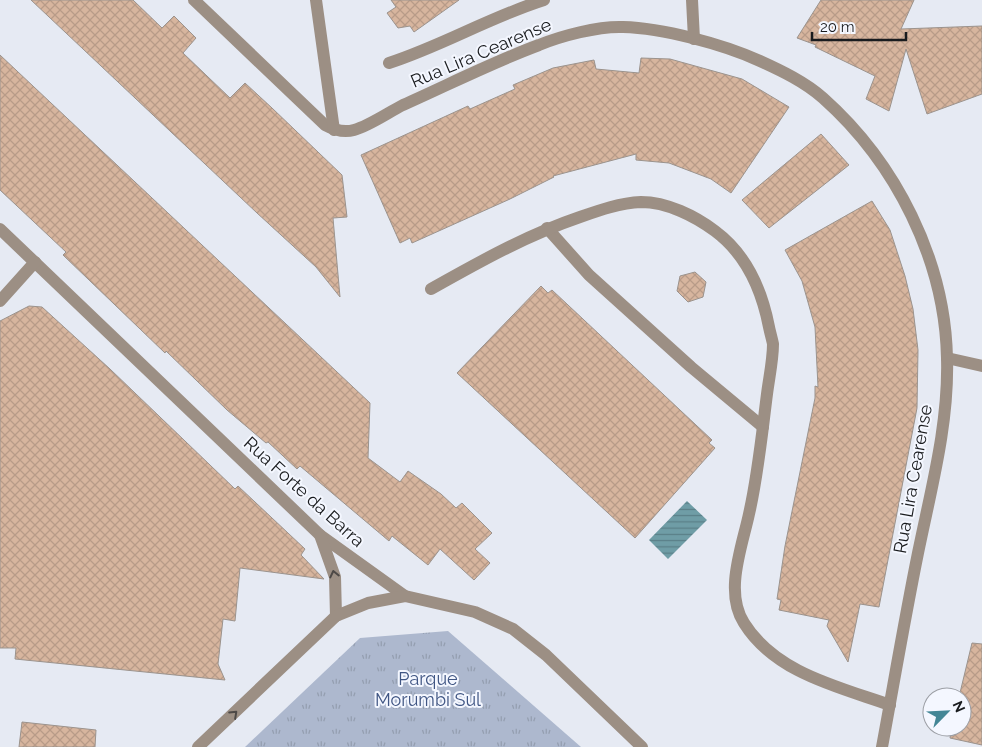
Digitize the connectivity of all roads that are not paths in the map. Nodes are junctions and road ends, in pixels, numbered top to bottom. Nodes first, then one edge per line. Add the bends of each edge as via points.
1 (194, 0) edge
2 (316, 0) edge
3 (544, 0) edge
4 (692, 0) edge
5 (694, 39) junction
6 (389, 63) dead end
7 (334, 130) junction
8 (547, 228) junction
9 (0, 229) edge
10 (34, 262) junction
11 (430, 289) dead end
12 (0, 302) edge
13 (948, 358) junction
14 (982, 366) edge
15 (763, 427) junction
16 (320, 535) junction
17 (405, 596) junction
18 (336, 616) junction
19 (890, 705) junction
20 (198, 747) edge
21 (642, 747) edge
22 (882, 747) edge

1 - 7 street via 324,125
2 - 7 street
3 - 6 street
4 - 5 street
5 - 7 street, Rua Lira Cearense via 620,26 577,33 514,55 354,130
5 - 13 street, Rua Lira Cearense via 751,57 787,73 822,97 854,129 887,171 924,242 941,304
8 - 11 street
8 - 15 street via 589,275
8 - 15 street via 611,206 642,202 671,207 701,220 722,236 742,259 765,307 773,345
9 - 10 street, Rua Forte da Barra
10 - 12 street
10 - 16 street, Rua Forte da Barra
13 - 14 street
13 - 19 street, Rua Lira Cearense via 942,433
15 - 19 street via 735,588 743,623 763,647 799,672
16 - 17 street, Rua Forte da Barra
18 -> 16 street via 335,577
17 - 18 street via 368,603
17 - 21 street, Rua Forte da Barra via 475,612 513,629 546,655
20 -> 18 street
19 - 22 street, Rua Lira Cearense

